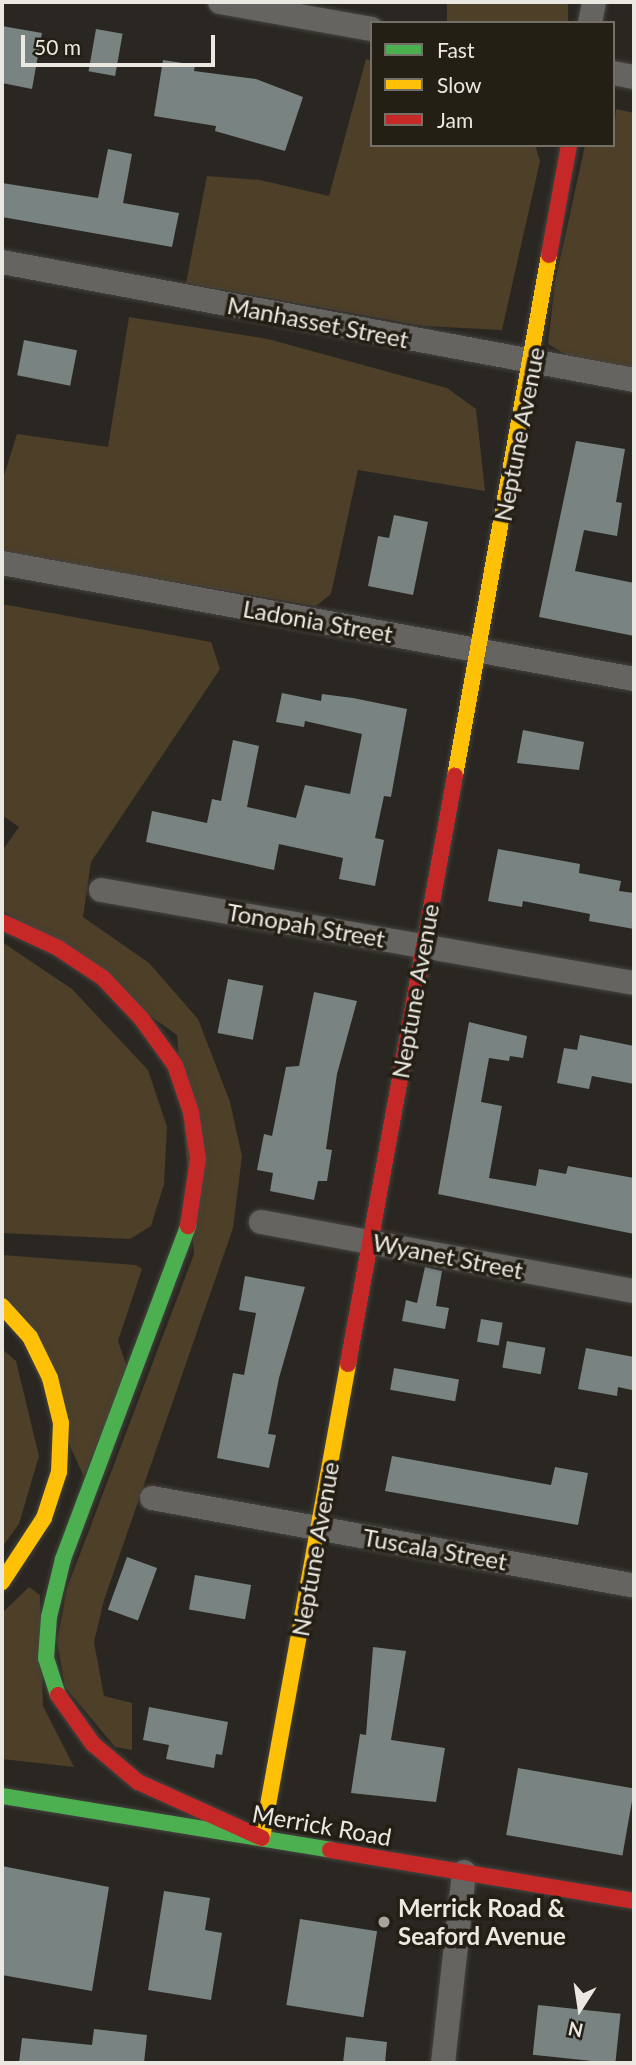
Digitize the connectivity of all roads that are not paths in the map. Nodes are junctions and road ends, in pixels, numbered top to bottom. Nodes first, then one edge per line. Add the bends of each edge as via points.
1 (220, 2) edge
2 (594, 2) edge
3 (590, 21) edge
4 (370, 29) edge
5 (615, 73) edge
6 (634, 77) edge
7 (569, 147) edge
8 (2, 262) edge
9 (533, 362) junction
10 (634, 380) edge
11 (2, 563) edge
12 (478, 651) junction
13 (634, 680) edge
14 (101, 890) dead end
15 (2, 922) edge
16 (423, 945) junction
17 (634, 983) edge
18 (261, 1222) dead end
19 (370, 1241) junction
20 (634, 1291) edge
21 (2, 1306) edge
22 (152, 1498) dead end
23 (319, 1528) junction
24 (2, 1582) edge
25 (634, 1586) edge
26 (2, 1796) edge
27 (262, 1838) junction
28 (464, 1872) junction
29 (634, 1901) edge
30 (443, 2063) edge

1 - 4 street
2 - 3 street
5 - 6 street
7 - 9 main road, Neptune Avenue
8 - 9 street, Manhasset Street
9 - 10 street, Manhasset Street
9 - 12 main road, Neptune Avenue
11 - 12 street, Ladonia Street
12 - 13 street, Ladonia Street
12 - 16 main road, Neptune Avenue
14 - 16 street, Tonopah Street
15 - 27 main road via 58,948 103,978 141,1018 174,1065 191,1112 198,1159 194,1204 182,1248 64,1559 49,1616 46,1658 61,1705 93,1744 138,1782
16 - 17 street, Tonopah Street
16 - 19 main road, Neptune Avenue
18 - 19 street, Wyanet Street
19 - 20 street, Wyanet Street
19 - 23 main road, Neptune Avenue
21 - 24 main road via 30,1336 50,1378 61,1423 59,1472 44,1518
22 - 23 street, Tuscala Street
23 - 25 street, Tuscala Street
23 - 27 main road, Neptune Avenue
26 - 27 main road, Merrick Road
27 - 28 main road, Merrick Road
28 - 29 main road, Merrick Road
28 - 30 street

